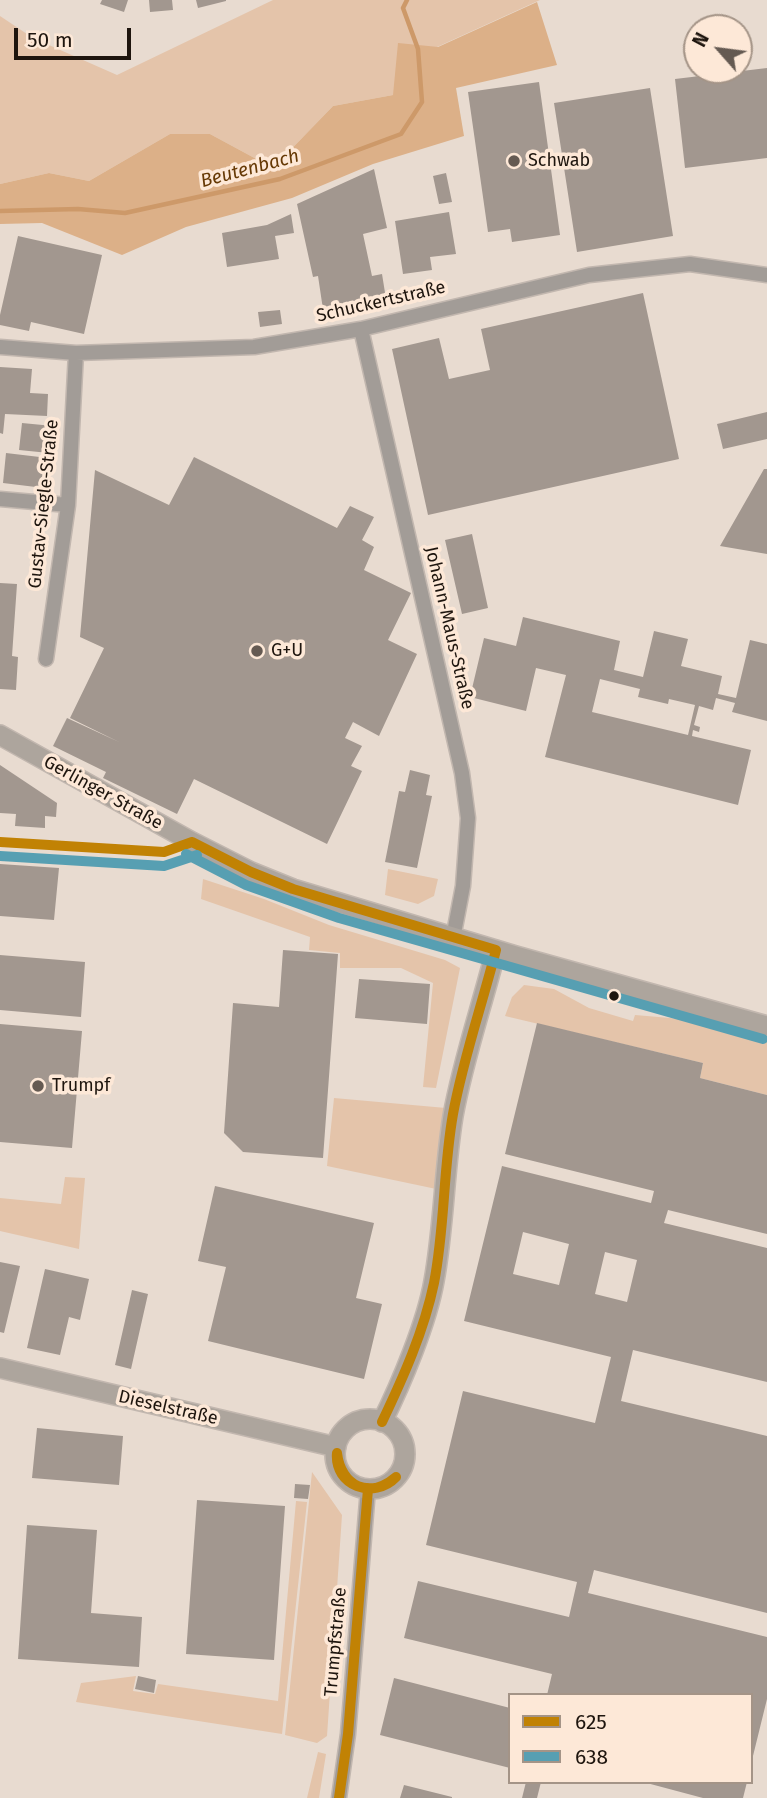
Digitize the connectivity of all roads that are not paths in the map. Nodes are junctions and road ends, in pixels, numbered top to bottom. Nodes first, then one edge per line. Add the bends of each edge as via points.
1 (767, 275) edge
2 (360, 329) junction
3 (0, 347) edge
4 (76, 354) junction
5 (0, 499) edge
6 (68, 505) junction
7 (46, 659) dead end
8 (0, 735) edge
9 (453, 938) junction
10 (496, 950) junction
11 (767, 1026) edge
12 (0, 1368) edge
13 (382, 1422) junction
14 (336, 1447) junction
15 (368, 1489) junction
16 (339, 1798) edge

1 - 2 street, Schuckertstraße via 690,264 589,275
2 - 4 street, Schuckertstraße via 254,347
2 - 9 street, Johann-Maus-Straße via 462,773 468,818
3 - 4 street, Schuckertstraße
4 - 6 street, Gustav-Siegle-Straße
5 - 6 street
6 - 7 street, Gustav-Siegle-Straße
8 - 9 street, Gerlinger Straße via 251,872
9 - 10 street, Gerlinger Straße
10 - 11 street, Gerlinger Straße
10 - 13 street via 453,1118 434,1284
12 - 14 street, Dieselstraße
13 - 14 street via 353,1424
13 - 15 street via 400,1437 404,1461 391,1482
14 - 15 street via 339,1471 356,1487
15 - 16 street, Trumpfstraße

